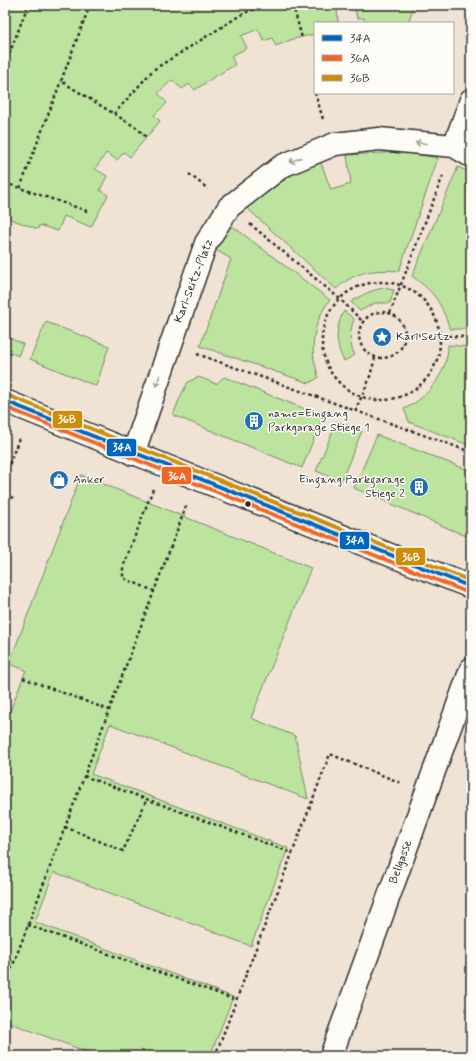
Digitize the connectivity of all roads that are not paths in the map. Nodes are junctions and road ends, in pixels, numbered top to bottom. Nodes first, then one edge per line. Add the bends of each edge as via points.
1 (471, 100) edge
2 (463, 151) edge
3 (5, 402) edge
4 (133, 454) junction
5 (471, 587) edge
6 (471, 669) edge
7 (338, 1054) edge

1 - 2 street
2 -> 4 street, Karl-Seitz-Platz via 379,139 335,144 282,166 229,207 206,243
3 - 4 street
4 - 5 street
6 - 7 street, Bellgasse via 426,793

